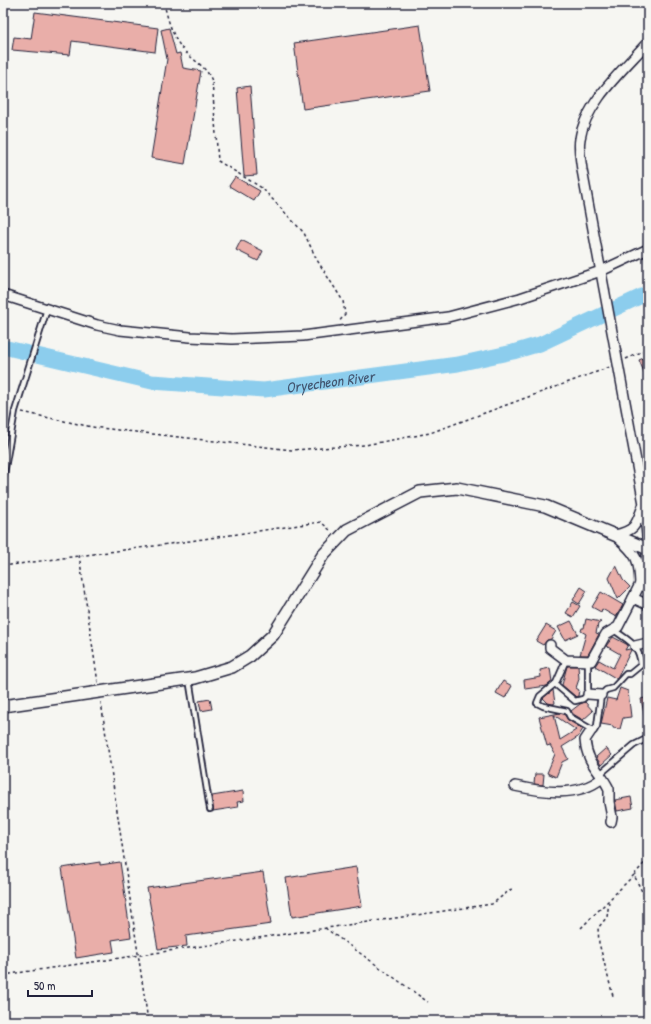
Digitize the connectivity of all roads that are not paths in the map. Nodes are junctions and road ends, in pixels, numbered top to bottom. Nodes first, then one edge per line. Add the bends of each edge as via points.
1 (648, 42) edge
2 (648, 249) edge
3 (600, 271) junction
4 (3, 295) edge
5 (47, 309) junction
6 (3, 479) edge
7 (644, 504) junction
8 (3, 507) edge
9 (648, 520) edge
10 (3, 532) edge
11 (615, 535) junction
12 (648, 549) edge
13 (648, 576) edge
14 (640, 584) junction
15 (633, 598) junction
16 (648, 605) edge
17 (614, 630) junction
18 (648, 643) edge
19 (550, 645) dead end
20 (635, 646) junction
21 (566, 660) junction
22 (588, 661) junction
23 (190, 679) junction
24 (555, 684) junction
25 (588, 694) junction
26 (601, 695) junction
27 (3, 706) edge
28 (592, 731) junction
29 (648, 738) edge
30 (600, 776) junction
31 (514, 786) dead end
32 (210, 809) dead end
33 (611, 822) dead end

1 - 3 street via 597,101 586,118 580,140 582,170
2 - 3 street
3 - 5 street via 520,298 448,317 303,336 190,338 97,325
3 - 7 street
4 - 5 street
5 - 6 lane via 15,411
7 - 9 street
7 - 11 street via 633,528 626,533
7 - 12 street
8 - 10 lane
11 - 12 street
11 - 14 street via 636,554
11 - 23 street via 545,506 457,488 420,492 348,530 340,537 323,555 280,625 250,656 217,673
12 - 14 street
13 - 14 street
14 - 15 street
15 - 16 street
15 - 17 street
17 - 20 lane
17 - 22 street via 606,634 591,661
18 - 20 street
19 - 21 street via 550,648
20 - 26 lane via 641,666 626,674 614,688 606,690
21 - 22 street
21 - 24 lane
22 - 25 lane
23 - 27 street
23 - 32 lane
24 - 25 lane via 575,701 583,699
24 - 28 lane via 540,696 537,703 567,711 570,716
25 - 26 street
26 - 28 lane via 597,726
28 - 30 street via 585,740 586,750
29 - 30 lane via 634,745
30 - 31 street via 581,790 539,791
30 - 33 street via 609,789

